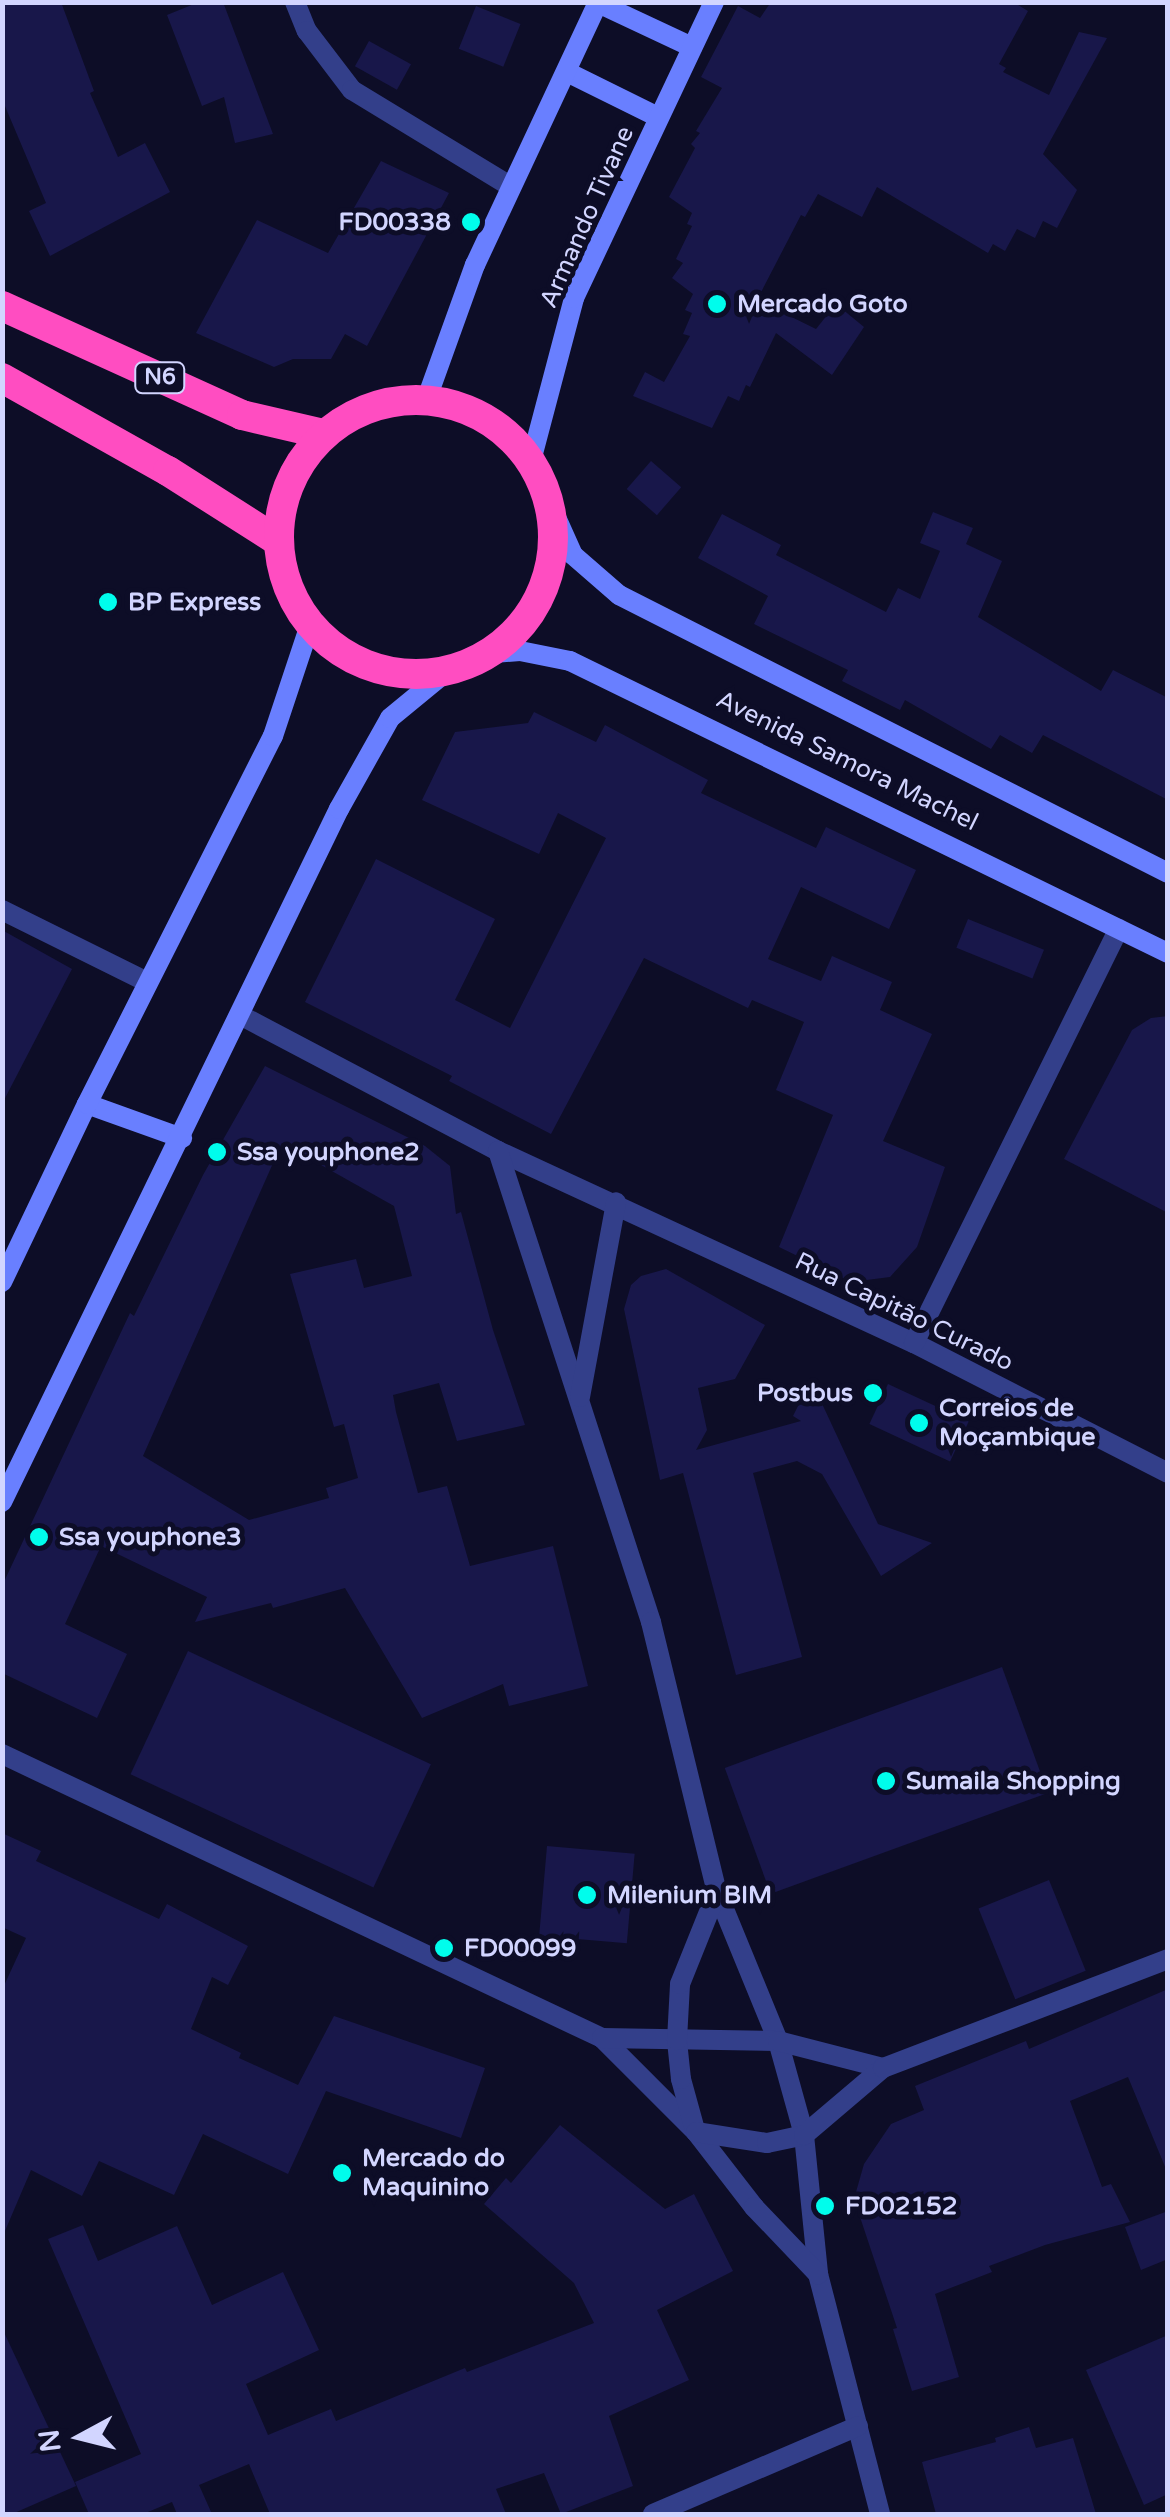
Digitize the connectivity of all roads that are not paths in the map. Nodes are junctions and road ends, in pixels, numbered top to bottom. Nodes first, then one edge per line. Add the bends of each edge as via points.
1 (295, 2) edge
2 (714, 2) edge
3 (598, 3) edge
4 (692, 46) junction
5 (566, 72) junction
6 (658, 118) junction
7 (510, 186) junction
8 (2, 306) edge
9 (2, 378) edge
10 (427, 398) junction
11 (323, 434) junction
12 (531, 460) junction
13 (551, 506) junction
14 (278, 541) junction
15 (310, 625) junction
16 (493, 652) junction
17 (446, 672) junction
18 (1168, 873) edge
19 (2, 910) edge
20 (1120, 928) junction
21 (1168, 953) edge
22 (147, 982) junction
23 (240, 1015) junction
24 (87, 1104) junction
25 (182, 1138) junction
26 (498, 1151) junction
27 (616, 1202) junction
28 (2, 1282) edge
29 (914, 1343) junction
30 (580, 1400) junction
31 (1168, 1472) edge
32 (2, 1502) edge
33 (2, 1754) edge
34 (717, 1892) junction
35 (1168, 1959) edge
36 (602, 2038) junction
37 (677, 2040) junction
38 (778, 2042) junction
39 (883, 2068) junction
40 (696, 2132) junction
41 (804, 2135) junction
42 (818, 2274) junction
43 (858, 2426) junction
44 (652, 2514) edge
45 (880, 2514) edge

1 - 7 street via 307,31 352,90
2 - 4 street, Armando Tivane
3 - 4 street
3 - 5 street
4 - 6 street, Armando Tivane
5 - 6 street
5 - 7 street
6 - 12 street, Armando Tivane via 574,298
7 - 10 street
8 - 11 highway, N6 via 242,416
9 - 14 highway
10 - 11 highway via 371,405
10 - 12 highway via 472,410 505,431
11 - 14 highway via 292,477
12 - 13 highway
13 - 16 highway via 553,555 539,601
13 - 18 street, Avenida Samora Machel via 573,555 619,595
14 - 15 highway via 287,585
15 - 17 highway via 349,658 380,671
15 - 22 street via 274,736
16 - 17 highway
16 - 20 street, Avenida Samora Machel via 570,661
17 - 23 street via 390,718
19 - 22 street
20 - 21 street, Avenida Samora Machel
20 - 29 street
22 - 24 street
23 - 25 street
23 - 26 street, Rua Capitão Curado
24 - 25 street
24 - 28 street
25 - 32 street
26 - 27 street, Rua Capitão Curado
26 - 30 street
27 - 29 street, Rua Capitão Curado
27 - 30 street
29 - 31 street, Rua Capitão Curado
30 - 34 street via 651,1622
33 - 36 street
34 - 37 street via 680,1984
34 - 38 street
35 - 39 street
36 - 37 street
36 - 40 street
37 - 38 street
37 - 40 street
38 - 39 street
38 - 41 street
39 - 41 street
40 - 41 street via 767,2143
40 - 42 street
41 - 42 street
42 - 43 street
43 - 44 street
43 - 45 street

